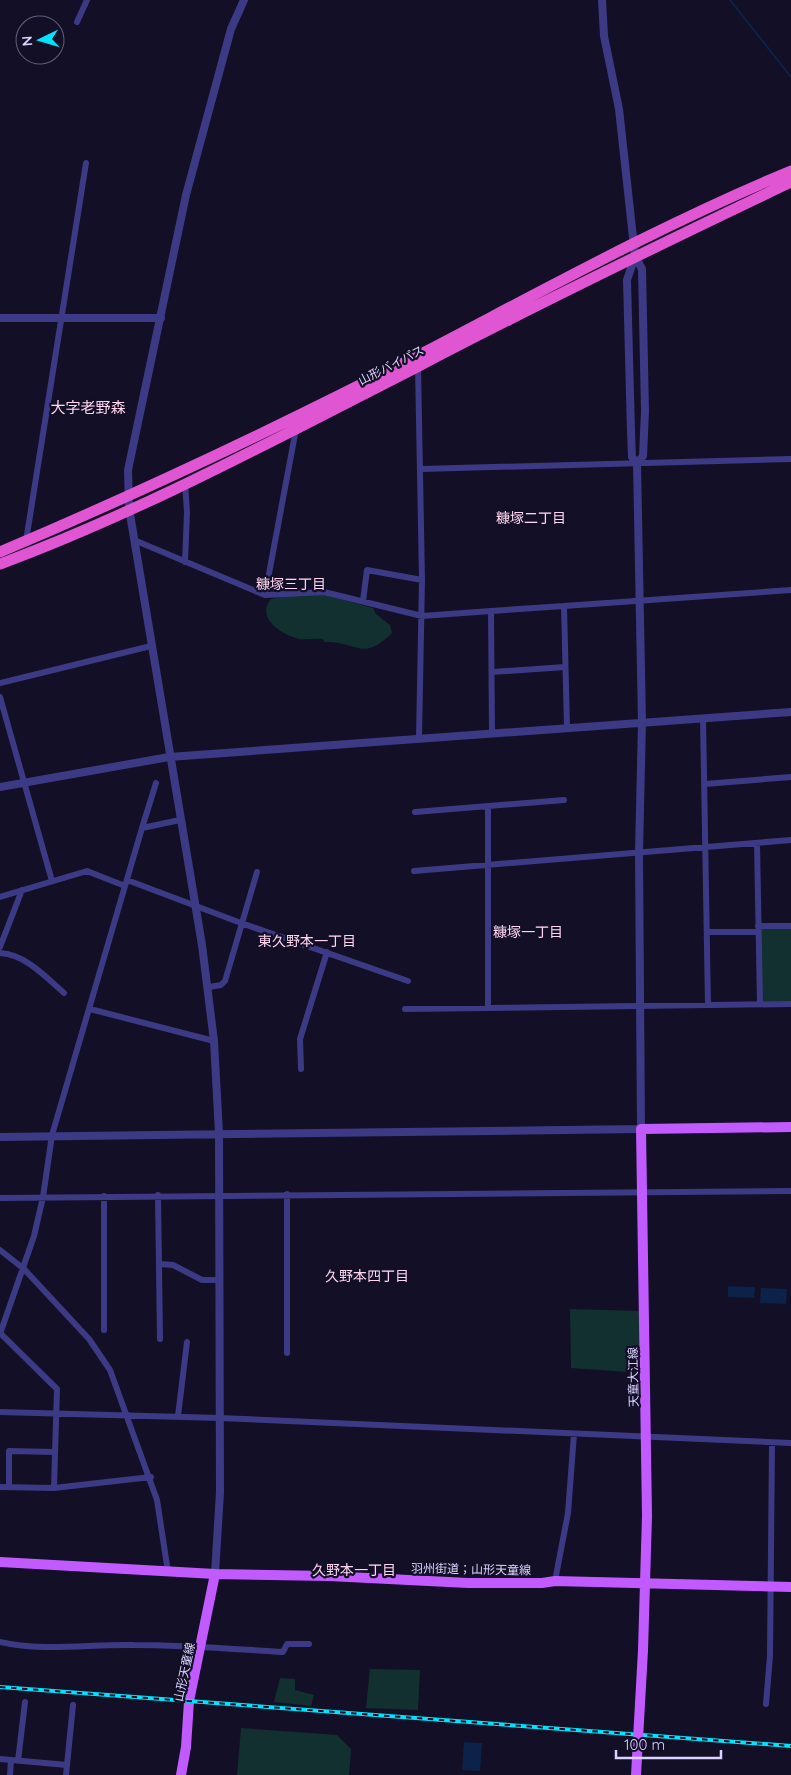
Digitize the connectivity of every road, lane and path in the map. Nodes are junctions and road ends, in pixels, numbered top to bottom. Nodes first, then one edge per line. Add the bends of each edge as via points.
1 (87, 0) edge
2 (244, 0) edge
3 (602, 0) edge
4 (77, 22) dead end
5 (86, 163) dead end
6 (791, 171) edge
7 (791, 182) edge
8 (633, 244) junction
9 (634, 256) junction
10 (0, 318) edge
11 (61, 318) junction
12 (162, 318) junction
13 (418, 366) junction
14 (296, 429) junction
15 (791, 458) edge
16 (637, 463) junction
17 (420, 469) junction
18 (185, 483) junction
19 (129, 502) junction
20 (134, 540) junction
21 (26, 541) junction
22 (0, 552) edge
23 (185, 562) junction
24 (0, 564) edge
25 (422, 580) junction
26 (791, 590) edge
27 (265, 594) junction
28 (363, 601) junction
29 (639, 602) junction
30 (564, 606) junction
31 (491, 612) junction
32 (422, 616) junction
33 (151, 646) junction
34 (565, 667) junction
35 (492, 672) junction
36 (0, 682) edge
37 (0, 697) edge
38 (791, 712) edge
39 (703, 718) junction
40 (642, 722) junction
41 (567, 728) junction
42 (492, 734) junction
43 (419, 738) junction
44 (169, 757) junction
45 (791, 777) edge
46 (25, 782) junction
47 (156, 783) dead end
48 (705, 784) junction
49 (0, 787) edge
50 (564, 800) dead end
51 (488, 806) junction
52 (414, 812) dead end
53 (180, 820) junction
54 (142, 828) junction
55 (791, 840) edge
56 (757, 843) junction
57 (706, 847) junction
58 (639, 852) junction
59 (487, 865) junction
60 (414, 871) dead end
61 (257, 872) dead end
62 (52, 881) junction
63 (126, 883) junction
64 (22, 890) junction
65 (0, 897) edge
66 (195, 906) junction
67 (241, 923) junction
68 (791, 926) edge
69 (758, 929) junction
70 (707, 932) junction
71 (0, 947) edge
72 (326, 952) junction
73 (0, 953) edge
74 (408, 981) dead end
75 (209, 987) junction
76 (64, 993) dead end
77 (760, 1004) junction
78 (791, 1004) edge
79 (708, 1005) junction
80 (641, 1006) junction
81 (488, 1007) junction
82 (406, 1008) dead end
83 (90, 1010) junction
84 (214, 1041) junction
85 (301, 1069) dead end
86 (791, 1127) edge
87 (641, 1129) junction
88 (219, 1133) junction
89 (52, 1135) junction
90 (0, 1137) edge
91 (791, 1190) edge
92 (642, 1192) junction
93 (286, 1194) junction
94 (158, 1195) junction
95 (104, 1196) junction
96 (219, 1196) junction
97 (43, 1197) junction
98 (0, 1198) edge
99 (0, 1250) edge
100 (160, 1264) junction
101 (24, 1269) junction
102 (219, 1280) junction
103 (104, 1330) dead end
104 (0, 1334) edge
105 (160, 1340) dead end
106 (187, 1342) dead end
107 (287, 1353) dead end
108 (0, 1412) edge
109 (56, 1413) junction
110 (128, 1415) junction
111 (178, 1416) junction
112 (220, 1418) junction
113 (574, 1434) junction
114 (646, 1438) junction
115 (772, 1443) junction
116 (791, 1443) edge
117 (54, 1452) junction
118 (151, 1477) junction
119 (0, 1486) edge
120 (9, 1487) junction
121 (54, 1488) junction
122 (0, 1562) edge
123 (168, 1572) junction
124 (215, 1574) junction
125 (555, 1581) junction
126 (646, 1583) junction
127 (770, 1586) junction
128 (791, 1587) edge
129 (0, 1642) edge
130 (309, 1644) dead end
131 (202, 1648) junction
132 (25, 1702) dead end
133 (766, 1704) dead end
134 (73, 1705) dead end
135 (0, 1759) edge
136 (15, 1760) junction
137 (67, 1765) junction
138 (10, 1775) edge
139 (66, 1775) edge
140 (181, 1775) edge
141 (636, 1775) edge

1 - 4 street
2 - 12 street via 231,28 196,157 179,225
3 - 8 street via 604,36 619,109
5 - 11 street
6 - 8 highway, 山形バイパス
7 - 9 highway, 山形バイパス
8 - 9 street
8 - 19 highway, 山形バイパス
9 - 13 highway, 山形バイパス
9 - 16 street via 627,280 632,456
9 - 16 street via 642,269 645,411 643,456
10 - 11 street
11 - 12 street
11 - 21 street
12 - 19 street via 128,470
13 - 14 highway, 山形バイパス
13 - 17 street
14 - 18 highway, 山形バイパス
14 - 27 street
15 - 16 street
16 - 17 street
16 - 29 street
17 - 25 street
18 - 19 highway, 山形バイパス
18 - 23 street
19 - 20 street
19 - 21 highway, 山形バイパス
19 - 24 highway, 山形バイパス via 33,552
20 - 23 street
20 - 33 street
21 - 22 highway, 山形バイパス
23 - 27 street
25 - 28 street via 367,570
25 - 32 street
26 - 29 street
27 - 28 street via 311,591
28 - 32 street
29 - 30 street
29 - 40 street
30 - 31 street
30 - 34 street
31 - 32 street
31 - 35 street
32 - 43 street
33 - 36 street
33 - 44 street
34 - 35 street
34 - 41 street
35 - 42 street
37 - 46 street
38 - 39 street
39 - 40 street
39 - 48 street
40 - 41 street
40 - 58 street
41 - 42 street
42 - 43 street
43 - 44 street
44 - 46 street
44 - 53 street
45 - 48 street
46 - 49 street
46 - 62 street
47 - 54 street
48 - 57 street
50 - 51 street
51 - 52 street
51 - 59 street
53 - 54 street
53 - 66 street
54 - 63 street
55 - 56 street
56 - 57 street
56 - 69 street
57 - 58 street
57 - 70 street
58 - 59 street
58 - 80 street
59 - 60 street
59 - 81 street
61 - 67 street
62 - 63 street via 87,871
62 - 64 street
63 - 66 street
63 - 83 street
64 - 65 street
64 - 71 street
66 - 67 street
66 - 75 street
67 - 72 street
67 - 75 street via 225,981
68 - 69 street
69 - 70 street
69 - 77 street
70 - 79 street
72 - 74 street
72 - 85 street via 300,1039
73 - 76 street via 20,958
75 - 84 street
77 - 78 street
77 - 79 street
79 - 80 street
80 - 81 street
80 - 87 street
81 - 82 street
83 - 84 street
83 - 89 street
84 - 88 street
86 - 87 main road
87 - 88 street
87 - 92 main road, 天童大江線
88 - 89 street
88 - 96 street
89 - 90 street
89 - 97 street
91 - 92 street
92 - 93 street
92 - 114 main road, 天童大江線
93 - 96 street
93 - 107 street
94 - 95 street
94 - 96 street
94 - 100 street
95 - 97 street
95 - 103 street
96 - 102 street
97 - 98 street
97 - 101 street
99 - 101 street
100 - 102 street via 173,1265 202,1280
100 - 105 street
101 - 104 street
101 - 110 street via 100,1353
102 - 112 street
104 - 109 street via 57,1389
106 - 111 street
108 - 109 street
109 - 110 street
109 - 117 street
110 - 111 street
110 - 118 street
111 - 112 street
112 - 113 street
112 - 124 street
113 - 114 street
113 - 125 street via 568,1513
114 - 115 street
114 - 126 main road, 天童大江線
115 - 116 street
115 - 127 street
117 - 120 street via 9,1451
117 - 121 street
118 - 121 street
118 - 123 street via 162,1524
119 - 120 street
120 - 121 street
122 - 123 main road, 羽州街道；山形天童線
123 - 124 main road, 羽州街道；山形天童線
124 - 125 main road, 羽州街道；山形天童線 via 468,1583
124 - 131 main road, 山形天童線
125 - 126 main road, 羽州街道；山形天童線
126 - 127 main road, 羽州街道；山形天童線
126 - 141 main road, 天童大江線, bridge
127 - 128 main road, 羽州街道；山形天童線
127 - 133 street
129 - 131 street via 67,1648 133,1644
130 - 131 street via 287,1644 283,1652
131 - 140 main road, 山形天童線 via 190,1701
132 - 136 street
134 - 137 street
135 - 136 street
136 - 137 street
136 - 138 street
137 - 139 street

